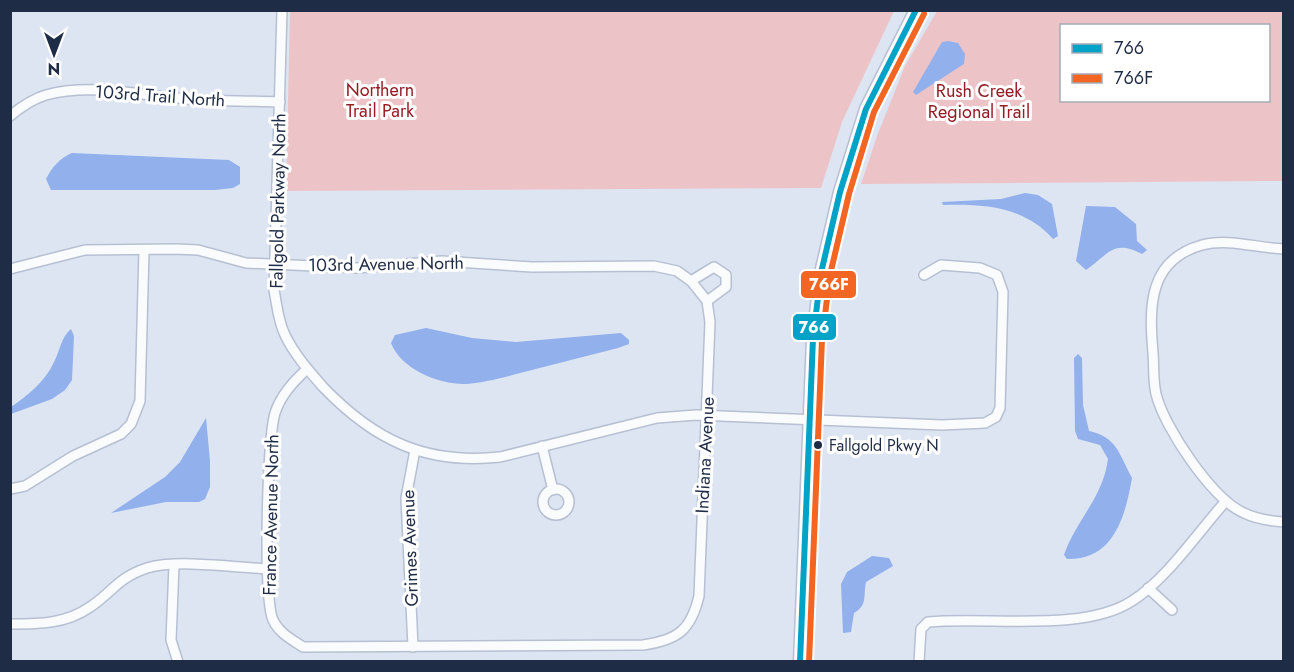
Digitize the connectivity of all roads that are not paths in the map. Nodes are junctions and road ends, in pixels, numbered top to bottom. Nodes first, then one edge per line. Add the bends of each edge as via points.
1 (282, 10) edge
2 (916, 10) edge
3 (280, 102) junction
4 (10, 116) edge
5 (1284, 249) edge
6 (144, 250) junction
7 (275, 265) junction
8 (10, 269) edge
9 (924, 275) dead end
10 (691, 281) junction
11 (707, 301) junction
12 (307, 369) junction
13 (707, 416) junction
14 (810, 420) junction
15 (542, 446) junction
16 (415, 450) junction
17 (10, 489) edge
18 (553, 490) dead end
19 (1226, 501) junction
20 (1284, 522) edge
21 (174, 565) junction
22 (267, 569) junction
23 (1148, 588) junction
24 (1172, 610) dead end
25 (10, 624) edge
26 (413, 647) junction
27 (178, 662) edge
28 (800, 662) edge
29 (919, 662) edge

1 - 3 street, Fallgold Parkway North
2 - 14 main road via 866,109 835,211 816,309
3 - 4 street, 103rd Trail North via 68,91 45,95
3 - 7 street, Fallgold Parkway North
5 - 19 street via 1217,242 1187,251 1166,268 1155,285 1150,307 1156,394 1203,476
6 - 7 street, 103rd Avenue North via 198,250 246,263
6 - 8 street, 103rd Avenue North via 85,250
6 - 17 street via 140,401 131,424 111,441 73,456 25,486
7 - 10 street, 103rd Avenue North via 357,268 442,261 532,267 654,266 677,271
7 - 12 street, Fallgold Parkway North via 278,314 285,335
9 - 14 street, Fallgold Parkway North via 941,265 980,268 997,275 1003,292 1000,408 996,417 985,423 942,425
10 - 11 street
10 - 11 street via 714,267 726,275 726,287
11 - 13 street, Indiana Avenue
12 - 16 street, Fallgold Parkway North via 364,425
12 - 22 street, France Avenue North via 291,384 274,414
13 - 14 street, Fallgold Parkway North
13 - 15 street, Fallgold Parkway North via 657,418
13 - 26 street, Indiana Avenue via 699,596 695,615 685,630 664,642 644,645
14 - 28 main road
15 - 16 street, Fallgold Parkway North via 500,458 475,460
15 - 18 street
16 - 26 street, Grimes Avenue via 406,498
19 - 20 street via 1243,513
19 - 23 street
21 - 22 street
21 - 25 street via 148,568 118,581 91,607 70,618 45,624
21 - 27 street via 171,640
22 - 26 street, France Avenue North via 268,608 282,633 303,647
23 - 24 street
23 - 29 street via 1131,602 1109,612 1079,619 928,622 921,629

